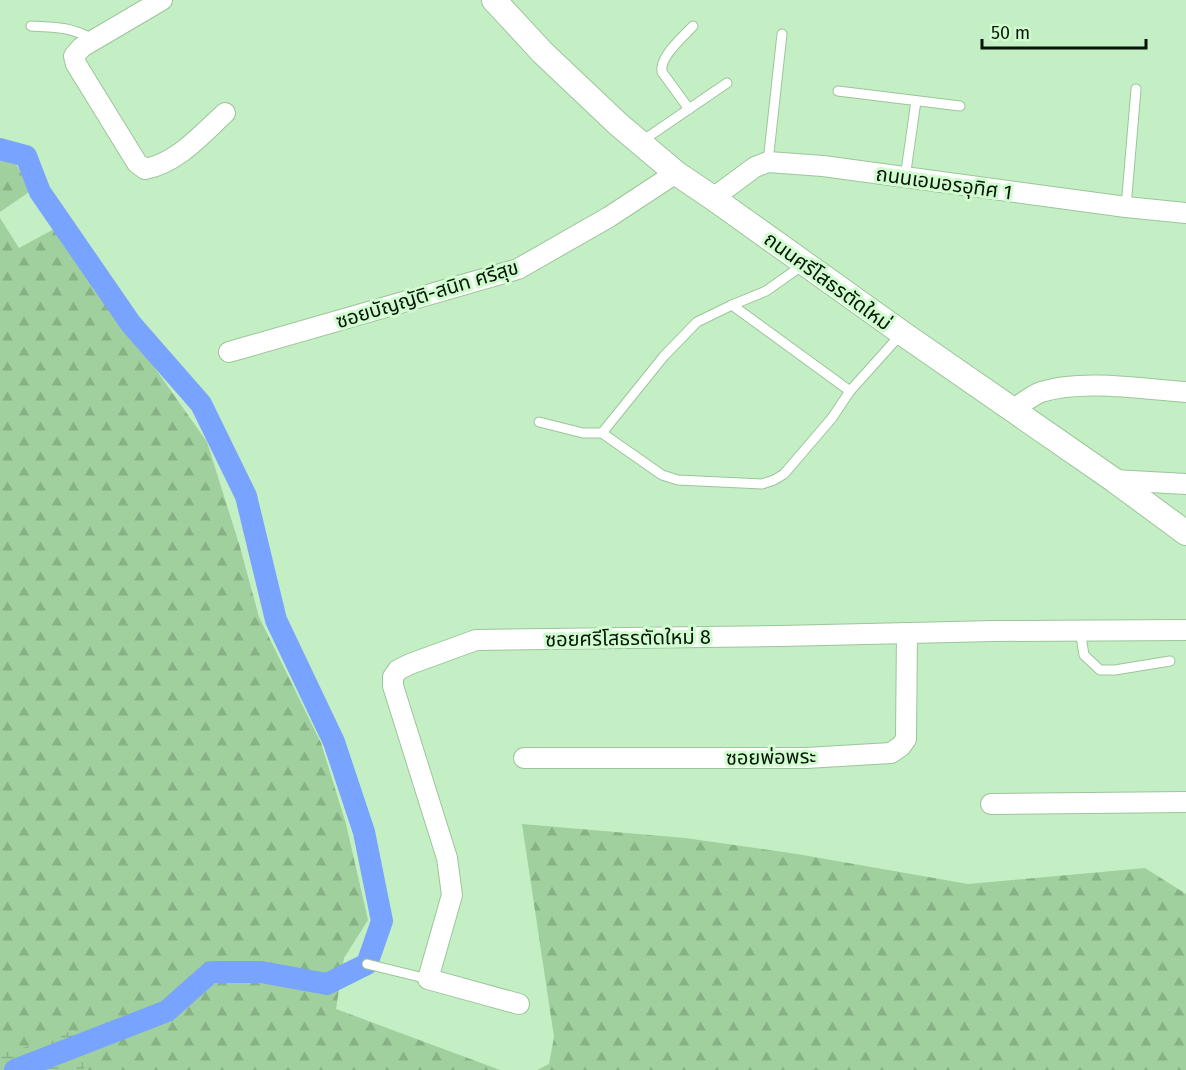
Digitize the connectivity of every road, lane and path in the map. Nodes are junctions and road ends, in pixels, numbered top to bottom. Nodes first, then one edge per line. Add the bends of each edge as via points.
1 (162, 0) edge
2 (494, 0) edge
3 (31, 26) dead end
4 (693, 26) dead end
5 (783, 34) dead end
6 (94, 40) junction
7 (727, 83) dead end
8 (1136, 89) dead end
9 (838, 91) dead end
10 (916, 100) junction
11 (960, 106) dead end
12 (689, 109) junction
13 (225, 114) dead end
14 (640, 142) junction
15 (768, 162) junction
16 (676, 173) junction
17 (905, 178) junction
18 (713, 198) junction
19 (1126, 207) junction
20 (1186, 213) edge
21 (804, 264) junction
22 (732, 305) junction
23 (902, 333) junction
24 (229, 352) dead end
25 (850, 391) junction
26 (1186, 392) edge
27 (1013, 409) junction
28 (539, 422) dead end
29 (602, 433) junction
30 (1114, 480) junction
31 (1186, 484) edge
32 (1186, 533) edge
33 (1080, 630) junction
34 (1186, 630) edge
35 (907, 633) junction
36 (1170, 661) dead end
37 (524, 758) dead end
38 (1186, 802) edge
39 (990, 804) dead end
40 (367, 964) dead end
41 (428, 979) junction
42 (519, 1004) dead end

1 - 6 street
2 - 14 street, ถนนศรีโสธรตัดใหม่ via 542,52
3 - 6 lane via 79,32
4 - 12 lane via 661,67
5 - 15 lane
6 - 13 street via 75,56 76,64 137,163 145,169 175,158
7 - 12 lane
8 - 19 lane
9 - 10 lane
10 - 11 lane
10 - 17 lane
12 - 14 lane
14 - 16 street, ถนนศรีโสธรตัดใหม่
15 - 17 street, ถนนเอมอรอุทิศ 1
15 - 18 street
16 - 18 street, ถนนศรีโสธรตัดใหม่
16 - 24 street, ซอยบัญญัติ-สนิท ศรีสุข via 609,217 518,268
17 - 19 street, ถนนเอมอรอุทิศ 1
18 - 21 street, ถนนศรีโสธรตัดใหม่
19 - 20 street, ถนนเอมอรอุทิศ 1
21 - 22 lane via 766,291
21 - 23 street, ถนนศรีโสธรตัดใหม่
22 - 25 lane
22 - 29 lane via 697,322
23 - 25 lane
23 - 27 street, ถนนศรีโสธรตัดใหม่
25 - 29 lane via 784,474 762,484 678,480 662,475
26 - 27 street via 1072,387 1040,393
27 - 30 street, ถนนศรีโสธรตัดใหม่
28 - 29 lane via 583,433
30 - 31 street
30 - 32 street, ถนนศรีโสธรตัดใหม่
33 - 34 street, ซอยศรีโสธรตัดใหม่ 8
33 - 35 street, ซอยศรีโสธรตัดใหม่ 8
33 - 36 lane via 1084,655 1100,670
35 - 37 street, ซอยพ่อพระ via 906,739 891,753 806,758
35 - 41 street, ซอยศรีโสธรตัดใหม่ 8 via 476,640 398,670 393,686 447,858 452,887
38 - 39 street
40 - 41 lane
41 - 42 street

